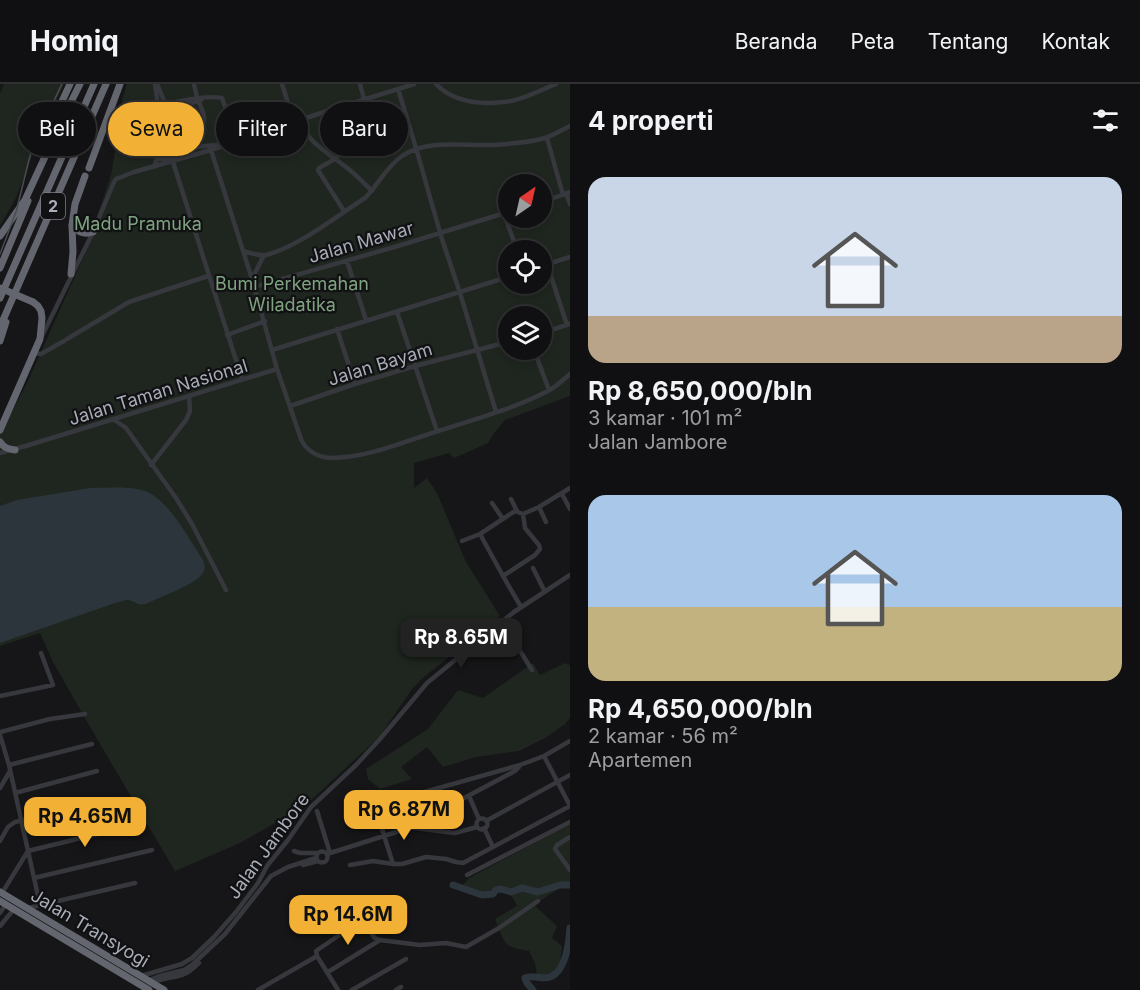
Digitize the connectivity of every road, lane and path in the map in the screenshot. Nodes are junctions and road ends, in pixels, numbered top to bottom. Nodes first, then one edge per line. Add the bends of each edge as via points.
1 (70, 84) edge
2 (80, 84) edge
3 (94, 84) edge
4 (106, 84) edge
5 (120, 84) edge
6 (156, 84) edge
7 (201, 84) edge
8 (282, 84) edge
9 (360, 84) edge
10 (414, 84) edge
11 (436, 84) edge
12 (556, 84) edge
13 (194, 85) edge
14 (398, 89) junction
15 (200, 99) junction
16 (364, 99) junction
17 (64, 102) edge
18 (68, 102) edge
19 (158, 102) edge
20 (165, 102) edge
21 (180, 102) edge
22 (192, 102) edge
23 (201, 102) edge
24 (223, 102) edge
25 (289, 102) edge
26 (308, 117) edge
27 (570, 126) edge
28 (308, 137) edge
29 (546, 138) junction
30 (216, 145) edge
31 (216, 148) edge
32 (416, 148) junction
33 (211, 150) junction
34 (45, 156) edge
35 (338, 156) edge
36 (335, 159) junction
37 (173, 162) junction
38 (42, 163) junction
39 (154, 167) junction
40 (88, 168) dead end
41 (85, 176) dead end
42 (372, 191) junction
43 (566, 193) edge
44 (570, 204) edge
45 (344, 211) junction
46 (498, 215) edge
47 (72, 225) junction
48 (93, 232) junction
49 (440, 233) junction
50 (0, 236) edge
51 (243, 251) junction
52 (264, 255) junction
53 (570, 257) edge
54 (347, 261) junction
55 (552, 263) edge
56 (0, 268) edge
57 (71, 274) junction
58 (208, 276) junction
59 (252, 279) junction
60 (498, 280) edge
61 (552, 285) edge
62 (254, 286) junction
63 (0, 288) edge
64 (17, 288) junction
65 (460, 293) junction
66 (0, 298) edge
67 (397, 312) junction
68 (366, 320) junction
69 (265, 321) junction
70 (568, 325) edge
71 (0, 327) edge
72 (338, 329) junction
73 (552, 330) edge
74 (227, 335) junction
75 (40, 339) junction
76 (0, 341) edge
77 (498, 345) edge
78 (272, 350) junction
79 (478, 351) junction
80 (35, 353) junction
81 (538, 360) edge
82 (415, 366) junction
83 (277, 369) junction
84 (570, 374) edge
85 (242, 379) junction
86 (355, 384) junction
87 (549, 390) junction
88 (189, 396) junction
89 (290, 406) junction
90 (496, 412) junction
91 (127, 416) junction
92 (113, 419) junction
93 (126, 428) junction
94 (0, 430) edge
95 (437, 432) junction
96 (0, 442) edge
97 (15, 450) junction
98 (0, 453) edge
99 (151, 465) junction
100 (570, 488) edge
101 (562, 494) junction
102 (511, 499) dead end
103 (492, 503) dead end
104 (539, 507) junction
105 (570, 509) edge
106 (517, 511) junction
107 (523, 514) junction
108 (503, 519) junction
109 (546, 522) dead end
110 (480, 534) junction
111 (462, 541) dead end
112 (533, 568) dead end
113 (503, 576) junction
114 (569, 577) edge
115 (226, 590) dead end
116 (545, 592) junction
117 (530, 593) dead end
118 (533, 599) junction
119 (521, 607) junction
120 (502, 622) junction
121 (41, 653) dead end
122 (532, 670) dead end
123 (0, 696) edge
124 (85, 714) dead end
125 (0, 734) edge
126 (570, 741) edge
127 (92, 744) dead end
128 (544, 756) junction
129 (520, 765) junction
130 (9, 768) junction
131 (97, 771) dead end
132 (570, 775) edge
133 (558, 782) junction
134 (0, 788) edge
135 (15, 794) junction
136 (352, 796) dead end
137 (469, 796) junction
138 (407, 797) junction
139 (120, 799) dead end
140 (570, 806) edge
141 (317, 811) dead end
142 (378, 816) junction
143 (479, 819) junction
144 (21, 820) junction
145 (486, 821) junction
146 (570, 822) edge
147 (138, 824) dead end
148 (477, 827) junction
149 (484, 828) junction
150 (384, 836) junction
151 (570, 837) edge
152 (0, 841) edge
153 (493, 847) junction
154 (28, 850) junction
155 (152, 850) dead end
156 (294, 851) dead end
157 (329, 854) junction
158 (389, 854) junction
159 (317, 858) junction
160 (373, 861) junction
161 (393, 864) junction
162 (350, 866) dead end
163 (570, 870) edge
164 (467, 875) dead end
165 (34, 878) junction
166 (135, 883) dead end
167 (538, 901) dead end
168 (2, 902) edge
169 (40, 905) junction
170 (28, 909) junction
171 (11, 912) junction
172 (0, 926) edge
173 (380, 940) junction
174 (90, 949) junction
175 (317, 956) junction
176 (406, 959) dead end
177 (328, 972) junction
178 (141, 976) junction
179 (150, 984) edge
180 (164, 990) edge
181 (258, 990) edge
182 (338, 990) edge
183 (352, 990) edge

1 - 17 highway
2 - 18 highway
3 - 66 highway, 2
4 - 64 highway, 2
5 - 40 highway
6 - 19 street
6 - 20 street
7 - 13 street
8 - 25 street
9 - 16 street
10 - 14 street
11 - 12 street via 454,97 487,102 512,100
13 - 15 street
14 - 16 street
14 - 32 street
15 - 21 street
15 - 22 street
15 - 23 street
15 - 24 street via 218,97
16 - 26 street
27 - 29 street
28 - 36 street
29 - 32 street
29 - 43 street
30 - 39 street via 159,159
31 - 33 street
32 - 42 street via 390,166
32 - 49 street
33 - 37 street
33 - 51 street
34 - 38 highway
35 - 36 street
36 - 42 street
36 - 45 street via 318,170
37 - 39 street
37 - 58 street
38 - 50 highway via 25,200
38 - 56 highway
39 - 48 street via 115,181
41 - 47 highway
42 - 45 street
43 - 44 street
45 - 52 street via 291,245
46 - 49 street, Jalan Mawar
47 - 48 highway via 81,233
47 - 57 highway
48 - 57 street
49 - 54 street, Jalan Mawar
49 - 65 street
51 - 52 street
51 - 59 street
52 - 59 street
53 - 55 street
54 - 62 street, Jalan Mawar
54 - 68 street
57 - 75 street
58 - 74 street
58 - 80 street via 129,302 41,354
59 - 62 street
60 - 65 street
61 - 70 street
62 - 69 street
63 - 75 highway, bridge via 38,306 42,318
64 - 71 highway, 2
64 - 76 highway
65 - 67 street
65 - 79 street
67 - 68 street
67 - 82 street
68 - 72 street
69 - 74 street
69 - 78 street
70 - 73 street
72 - 78 street
72 - 86 street
74 - 85 street
75 - 80 highway
77 - 79 street, Jalan Bayam
78 - 83 street
79 - 82 street, Jalan Bayam
79 - 90 street
80 - 94 highway
81 - 87 street
82 - 86 street, Jalan Bayam
82 - 95 street
83 - 85 street, Jalan Taman Nasional
83 - 89 street
84 - 87 street
85 - 88 street, Jalan Taman Nasional
86 - 89 street, Jalan Bayam
87 - 90 street
88 - 91 street, Jalan Taman Nasional
88 - 99 street via 186,420
89 - 95 street via 303,444 311,452 329,458 369,453
90 - 95 street
91 - 92 street, Jalan Taman Nasional
91 - 93 street
92 - 93 street
92 - 97 street, Jalan Taman Nasional
93 - 99 street
96 - 97 highway
97 - 98 street, Jalan Taman Nasional
99 - 115 street via 192,524
100 - 101 street
101 - 104 street
101 - 105 street
102 - 106 street
103 - 108 street
104 - 107 street
104 - 109 street
106 - 107 street
106 - 108 street
107 - 113 street via 525,528 540,549
108 - 110 street
110 - 111 street
110 - 113 street
112 - 116 street
113 - 119 street
114 - 116 street, Jalan Jambore
116 - 118 street, Jalan Jambore
117 - 118 street
118 - 119 street, Jalan Jambore
119 - 120 street, Jalan Jambore
120 - 122 street
120 - 178 street, Jalan Jambore via 427,683 380,739 311,807 214,937 187,962
121 - 123 street via 53,685
124 - 125 street via 50,719
125 - 130 street
126 - 128 street
127 - 130 street
128 - 129 street
128 - 133 street
129 - 137 street
129 - 138 street
130 - 134 street
130 - 135 street
131 - 135 street
132 - 133 street
133 - 140 street
133 - 145 street
135 - 144 street
136 - 142 street via 353,820
137 - 138 street via 449,806
137 - 143 street
138 - 142 street via 381,806
139 - 144 street
140 - 153 street
141 - 157 street
142 - 150 street
143 - 145 street
143 - 148 street
144 - 152 street via 11,824
144 - 154 street
145 - 149 street
146 - 164 street
147 - 154 street
148 - 149 street
148 - 150 street via 455,833 415,828
149 - 153 street
150 - 157 street
150 - 158 street
151 - 163 street via 555,849
153 - 161 street via 463,863 426,857
154 - 165 street
154 - 168 street
155 - 165 street
156 - 159 street
157 - 159 street via 322,851
157 - 159 street via 325,861
158 - 160 street
158 - 161 street
159 - 179 street via 273,878 226,936 187,971 162,975
160 - 161 street
160 - 162 street
165 - 169 street
166 - 169 street
167 - 173 street via 466,947
168 - 170 highway, Jalan Transyogi
168 - 171 highway, Jalan Transyogi
169 - 170 street
170 - 174 highway, Jalan Transyogi
171 - 172 street
171 - 174 highway, Jalan Transyogi
173 - 175 street via 359,922 317,949
173 - 177 street
174 - 178 highway, Jalan Transyogi
174 - 179 highway, Jalan Transyogi
175 - 177 street
175 - 181 street
176 - 183 street
177 - 182 street
178 - 179 highway, Jalan Transyogi
179 - 180 highway, Jalan Transyogi

